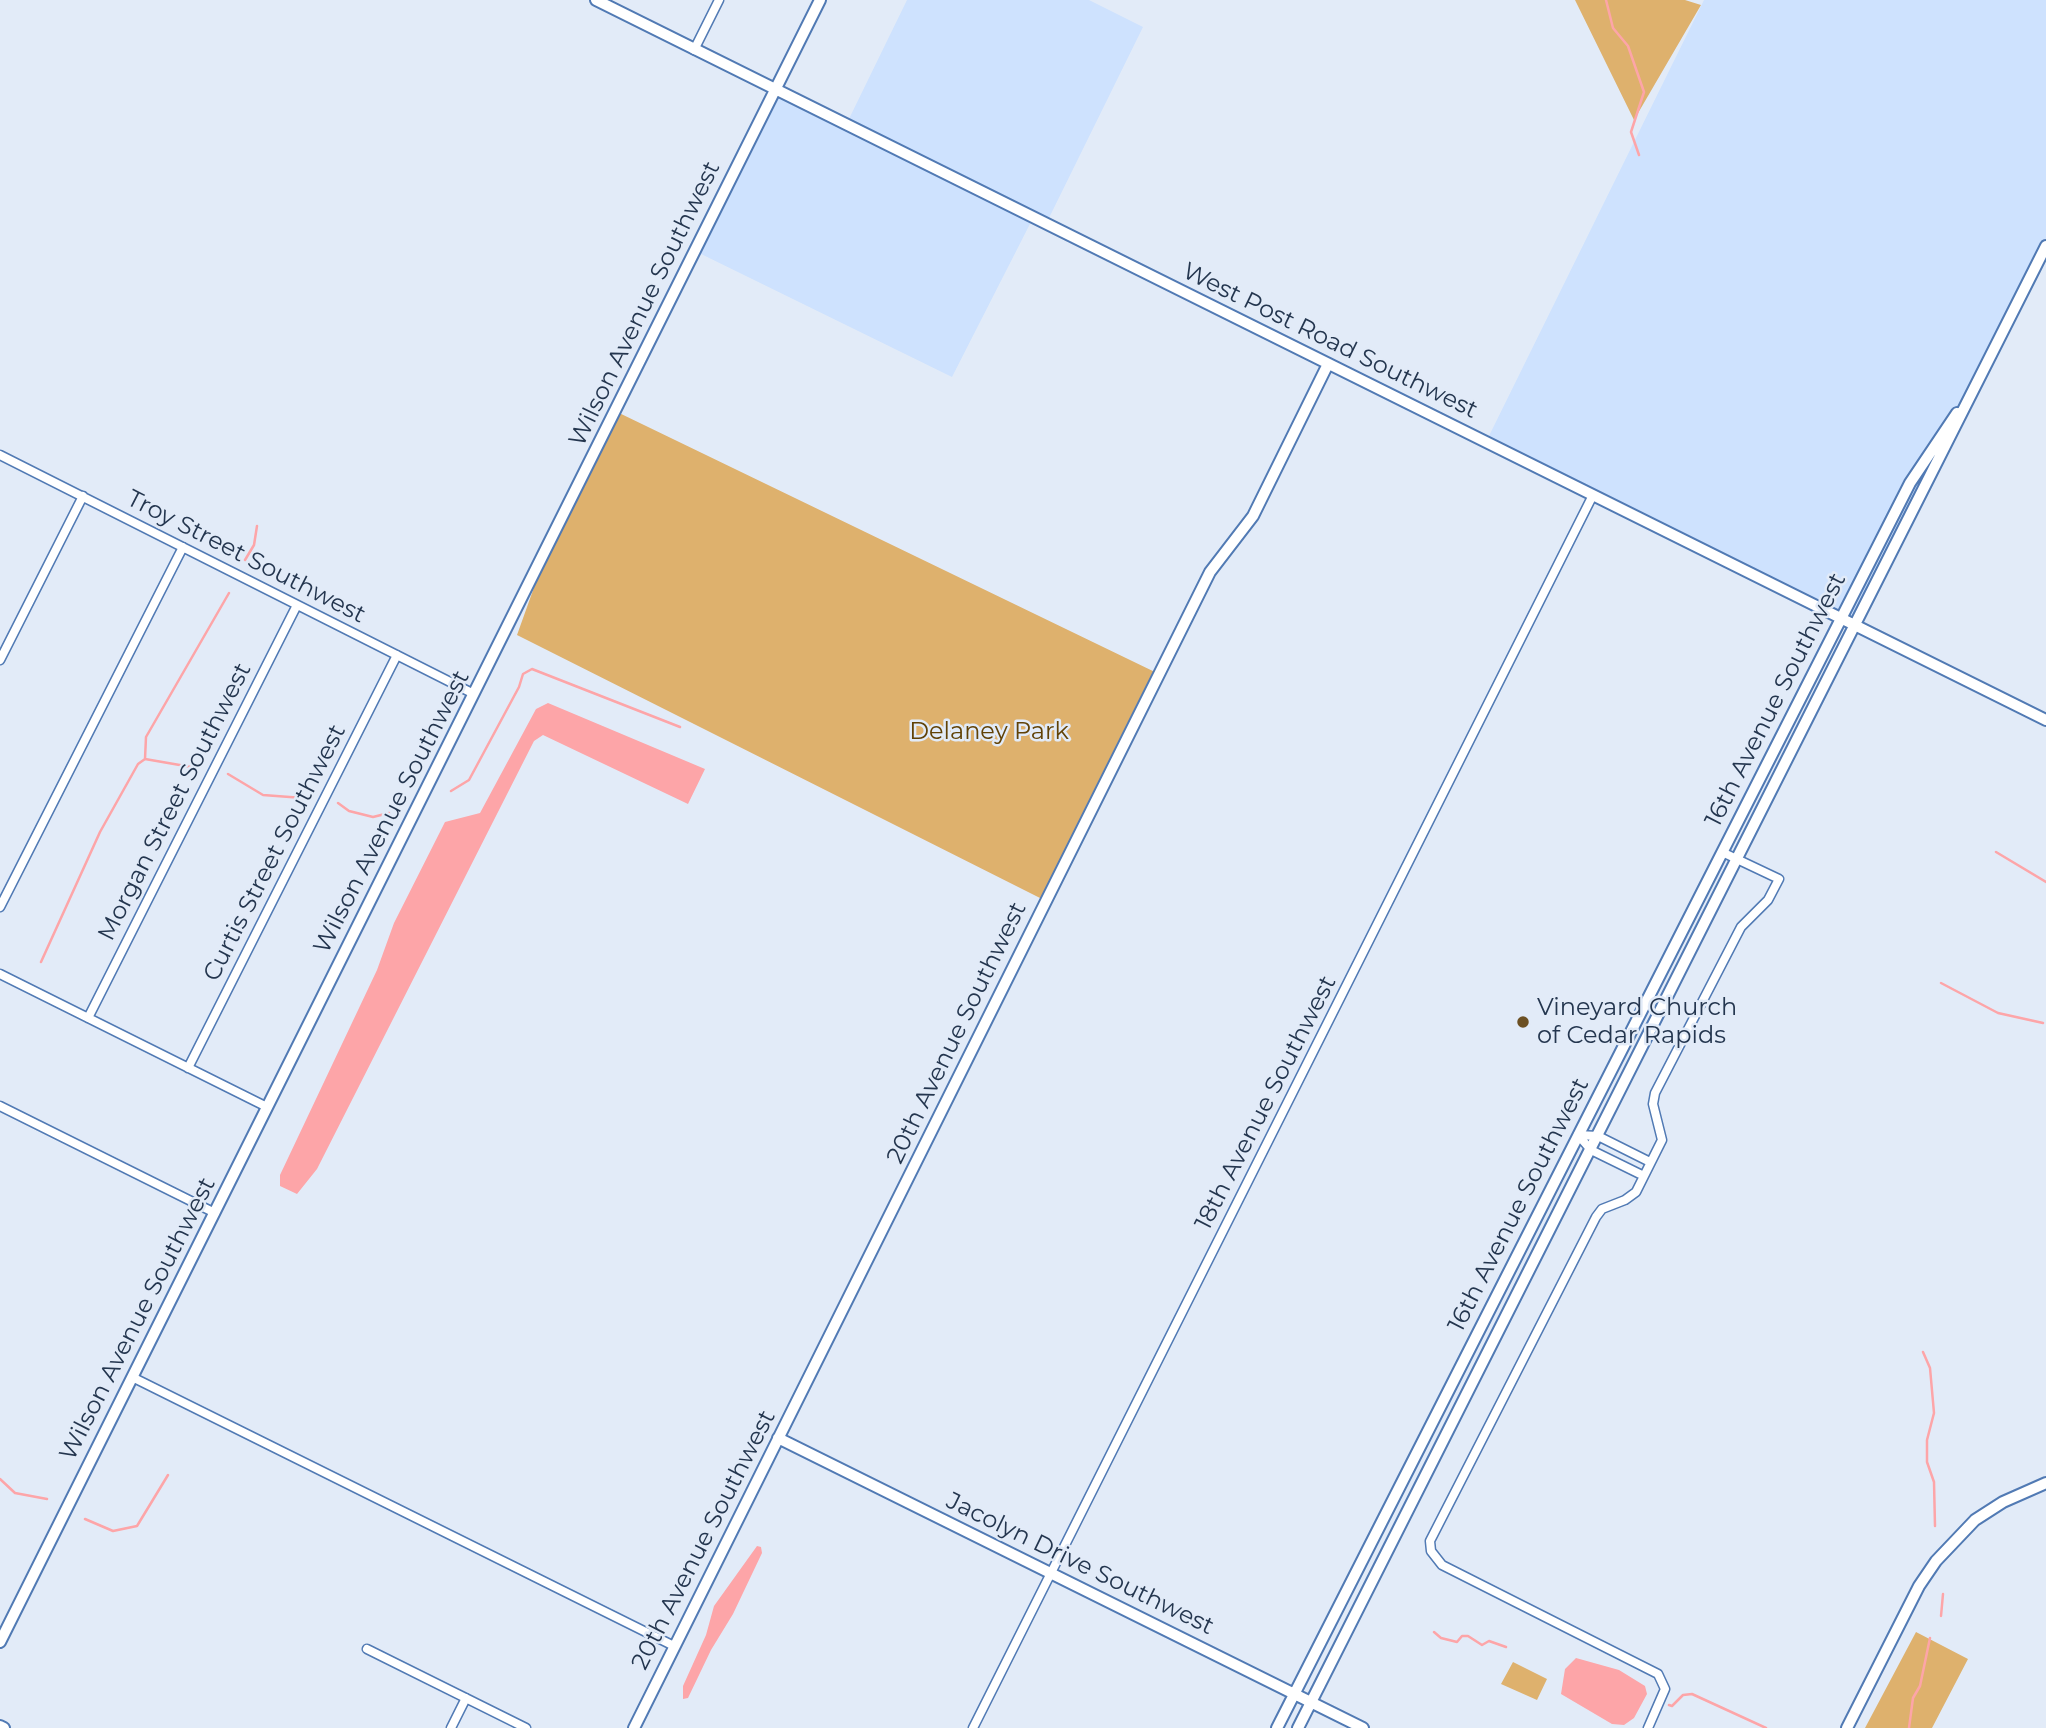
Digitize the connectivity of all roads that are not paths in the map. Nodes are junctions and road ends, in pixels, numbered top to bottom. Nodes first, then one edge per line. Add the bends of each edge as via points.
1 (596, 0) edge
2 (719, 0) edge
3 (820, 0) edge
4 (694, 50) junction
5 (776, 90) junction
6 (2046, 246) edge
7 (1328, 364) junction
8 (1983, 372) junction
9 (0, 454) edge
10 (1593, 495) junction
11 (83, 496) junction
12 (183, 547) junction
13 (298, 605) junction
14 (1841, 618) junction
15 (1857, 626) junction
16 (397, 655) junction
17 (0, 660) edge
18 (474, 694) junction
19 (2046, 720) edge
20 (1722, 852) junction
21 (1738, 859) junction
22 (0, 907) edge
23 (0, 974) edge
24 (88, 1018) junction
25 (188, 1068) junction
26 (0, 1106) edge
27 (267, 1107) junction
28 (1578, 1135) junction
29 (1598, 1136) junction
30 (1591, 1150) junction
31 (1650, 1162) junction
32 (1644, 1176) junction
33 (215, 1213) junction
34 (132, 1377) junction
35 (778, 1438) junction
36 (2046, 1483) edge
37 (1051, 1574) junction
38 (0, 1642) edge
39 (674, 1646) junction
40 (367, 1649) dead end
41 (1293, 1694) junction
42 (466, 1698) junction
43 (1310, 1702) junction
44 (451, 1728) edge
45 (526, 1728) edge
46 (634, 1728) edge
47 (973, 1728) edge
48 (1277, 1728) edge
49 (1298, 1728) edge
50 (1363, 1728) edge
51 (1648, 1728) edge
52 (1847, 1728) edge

1 - 4 street, West Post Road Southwest
2 - 4 street
3 - 5 street, Wilson Avenue Southwest
4 - 5 street, West Post Road Southwest
5 - 7 street, West Post Road Southwest
5 - 18 street, Wilson Avenue Southwest
6 - 8 street, 16th Avenue Southwest
7 - 10 street, West Post Road Southwest
7 - 35 street, 20th Avenue Southwest via 1253,516 1210,572
8 - 14 street, 16th Avenue Southwest via 1910,483
8 - 15 street, 16th Avenue Southwest
9 - 11 street, Troy Street Southwest
10 - 14 street, West Post Road Southwest
10 - 37 street, 18th Avenue Southwest
11 - 12 street, Troy Street Southwest
11 - 17 street
12 - 13 street, Troy Street Southwest
12 - 22 street
13 - 16 street, Troy Street Southwest
13 - 24 street, Morgan Street Southwest
14 - 15 street, West Post Road Southwest
14 - 20 street, 16th Avenue Southwest
15 - 19 street, West Post Road Southwest
15 - 21 street, 16th Avenue Southwest
16 - 18 street, Troy Street Southwest
16 - 25 street, Curtis Street Southwest
18 - 27 street, Wilson Avenue Southwest
20 - 21 street
20 - 28 street, 16th Avenue Southwest
21 - 29 street, 16th Avenue Southwest
21 - 31 street via 1779,879 1769,901 1741,927 1655,1093 1653,1104 1662,1140
23 - 24 street
24 - 25 street
25 - 27 street
26 - 33 street
27 - 33 street, Wilson Avenue Southwest
28 - 29 street
28 - 30 street
28 - 41 street, 16th Avenue Southwest
29 - 30 street, 16th Avenue Southwest
29 - 31 street
30 - 32 street
30 - 43 street, 16th Avenue Southwest
31 - 32 street
32 - 51 street via 1636,1192 1602,1209 1596,1217 1430,1541 1431,1551 1442,1565 1658,1674 1665,1689
33 - 34 street, Wilson Avenue Southwest
34 - 38 street, Wilson Avenue Southwest
34 - 39 street
35 - 37 street, Jacolyn Drive Southwest
35 - 39 street, 20th Avenue Southwest
36 - 52 street via 1975,1520 1936,1561
37 - 41 street, Jacolyn Drive Southwest
37 - 47 street, 18th Avenue Southwest
39 - 46 street, 20th Avenue Southwest
40 - 42 street
41 - 43 street, Jacolyn Drive Southwest
41 - 48 street, 16th Avenue Southwest
42 - 44 street
42 - 45 street
43 - 49 street, 16th Avenue Southwest
43 - 50 street, Jacolyn Drive Southwest

